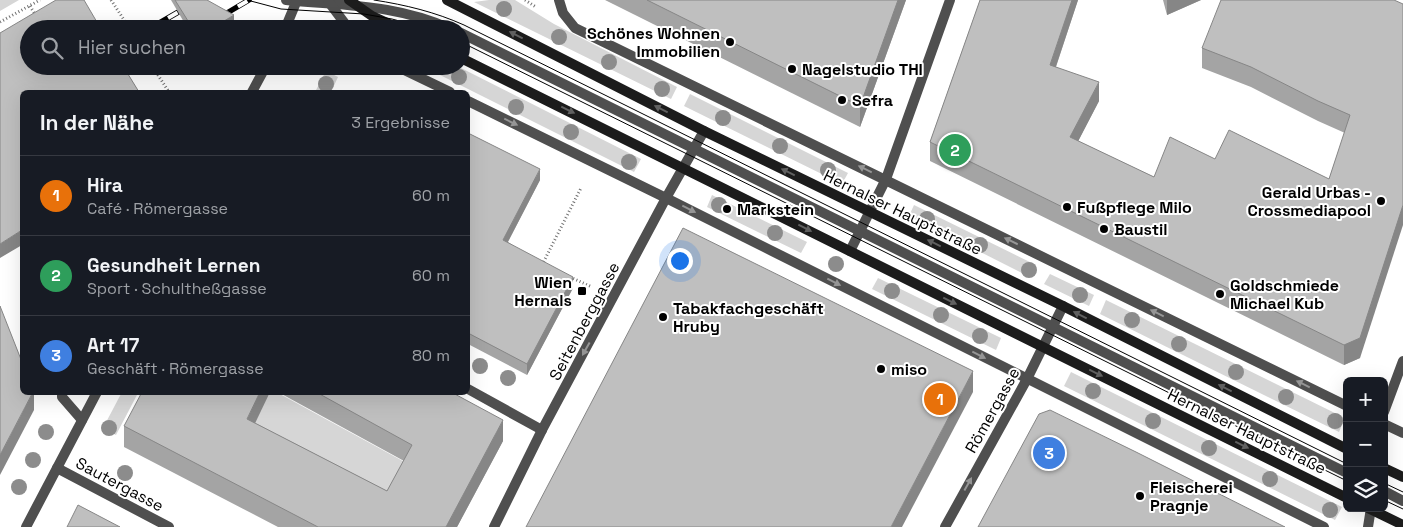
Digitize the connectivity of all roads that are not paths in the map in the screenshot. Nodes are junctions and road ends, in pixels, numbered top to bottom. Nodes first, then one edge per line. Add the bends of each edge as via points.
1 (293, 0) edge
2 (447, 0) edge
3 (559, 0) edge
4 (950, 0) edge
5 (329, 2) edge
6 (352, 2) edge
7 (287, 20) edge
8 (342, 20) edge
9 (381, 20) edge
10 (428, 20) edge
11 (470, 37) edge
12 (470, 62) edge
13 (261, 75) edge
14 (415, 75) edge
15 (253, 90) edge
16 (446, 90) edge
17 (470, 102) edge
18 (704, 131) junction
19 (694, 148) junction
20 (683, 167) junction
21 (886, 179) junction
22 (666, 198) junction
23 (870, 212) junction
24 (860, 231) junction
25 (850, 251) junction
26 (1063, 306) junction
27 (1053, 327) junction
28 (1043, 347) junction
29 (1403, 361) edge
30 (1027, 379) junction
31 (470, 390) edge
32 (62, 395) edge
33 (94, 395) edge
34 (1388, 401) edge
35 (1343, 404) edge
36 (82, 420) junction
37 (1388, 426) edge
38 (542, 430) junction
39 (1403, 433) edge
40 (1343, 447) edge
41 (57, 468) junction
42 (1388, 470) edge
43 (1343, 471) edge
44 (1403, 477) edge
45 (1388, 493) edge
46 (1343, 496) edge
47 (1403, 501) edge
48 (1370, 512) edge
49 (1376, 512) edge
50 (1403, 526) edge
51 (26, 527) edge
52 (169, 527) edge
53 (494, 527) edge
54 (944, 527) edge
55 (1324, 527) edge
56 (1368, 527) edge

1 - 5 street
1 - 7 street
18 -> 2 main road, Hernalser Hauptstraße
21 -> 3 street, Hernalser Hauptstraße via 576,28 563,13
4 - 21 street
5 - 6 street
5 - 8 street
6 - 9 main road
6 - 10 street
11 - 19 street, Hernalser Hauptstraße
12 -> 20 main road, Hernalser Hauptstraße
13 - 15 street
14 - 16 street
17 -> 22 street
18 - 19 street, Seitenberggasse
23 -> 18 main road, Hernalser Hauptstraße
19 - 20 street, Seitenberggasse
19 - 24 street, Hernalser Hauptstraße
20 - 22 street, Seitenberggasse
20 -> 25 main road, Hernalser Hauptstraße
21 - 23 street
35 -> 21 street, Hernalser Hauptstraße
22 -> 30 street
22 -> 38 street, Seitenberggasse
23 - 24 street
26 -> 23 main road, Hernalser Hauptstraße
24 - 25 street
24 - 27 street, Hernalser Hauptstraße
25 -> 28 main road, Hernalser Hauptstraße
26 - 27 street, Römergasse
40 -> 26 main road, Hernalser Hauptstraße
27 - 28 street, Römergasse
27 - 43 street, Hernalser Hauptstraße
28 - 30 street, Römergasse
28 -> 46 main road, Hernalser Hauptstraße
29 - 34 street
54 -> 30 street, Römergasse
30 - 55 street
31 - 38 street
32 - 36 street
33 - 36 street
36 - 41 street
37 - 39 street
38 - 53 street, Seitenberggasse
41 - 51 street
41 - 52 street, Sautergasse
42 - 44 main road
45 - 47 street
48 - 56 street
49 - 50 main road

